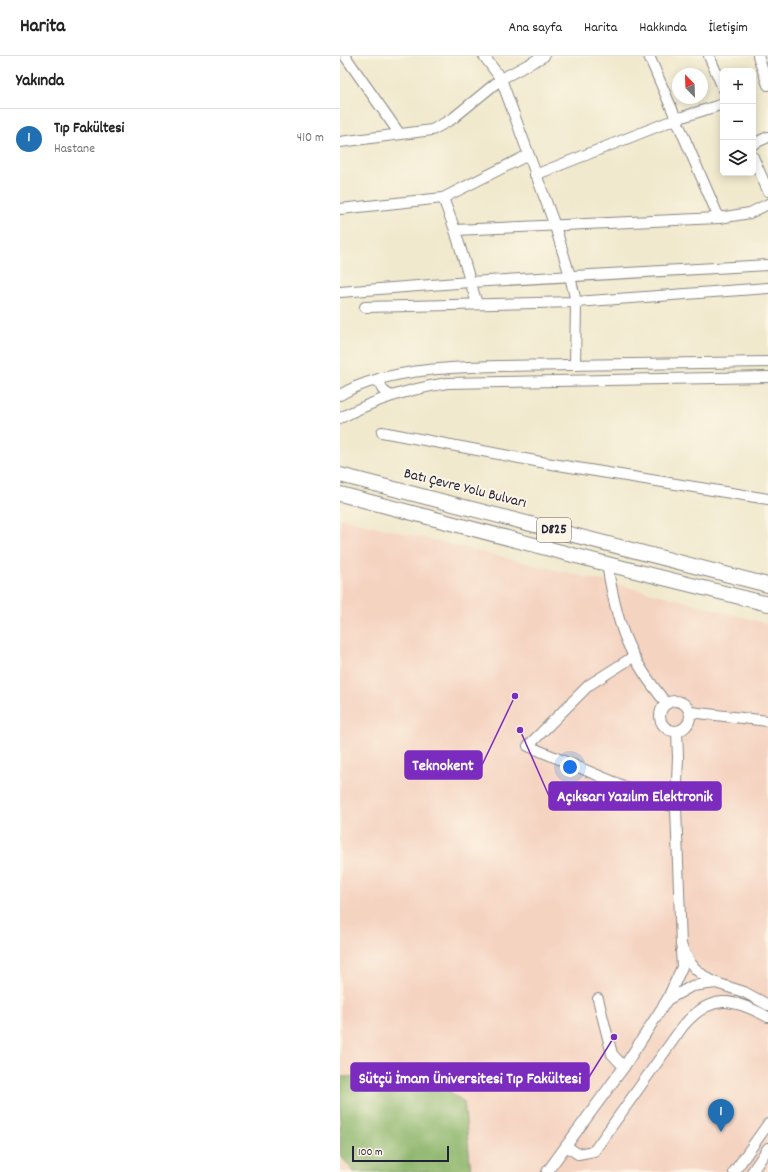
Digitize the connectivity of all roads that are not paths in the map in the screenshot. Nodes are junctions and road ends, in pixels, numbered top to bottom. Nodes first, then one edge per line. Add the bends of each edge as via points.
1 (345, 56) edge
2 (484, 56) edge
3 (544, 56) edge
4 (649, 56) edge
5 (709, 56) edge
6 (758, 56) edge
7 (501, 79) junction
8 (720, 81) edge
9 (768, 85) edge
10 (720, 105) edge
11 (676, 119) junction
12 (399, 133) junction
13 (768, 137) edge
14 (340, 142) edge
15 (756, 143) edge
16 (528, 156) junction
17 (756, 164) edge
18 (535, 175) junction
19 (768, 191) edge
20 (442, 198) junction
21 (768, 204) edge
22 (340, 209) edge
23 (719, 218) junction
24 (555, 226) junction
25 (455, 230) junction
26 (768, 265) edge
27 (570, 276) junction
28 (470, 282) junction
29 (768, 288) edge
30 (340, 292) edge
31 (576, 302) junction
32 (477, 304) junction
33 (365, 307) dead end
34 (768, 362) edge
35 (575, 365) junction
36 (768, 377) edge
37 (381, 378) junction
38 (341, 392) edge
39 (392, 396) junction
40 (340, 418) edge
41 (382, 432) dead end
42 (340, 475) edge
43 (340, 494) edge
44 (768, 500) edge
45 (607, 564) junction
46 (768, 585) edge
47 (768, 604) edge
48 (633, 657) junction
49 (667, 704) junction
50 (690, 712) junction
51 (768, 721) edge
52 (677, 731) junction
53 (676, 808) junction
54 (681, 945) junction
55 (716, 984) junction
56 (598, 999) dead end
57 (667, 1000) junction
58 (768, 1005) edge
59 (768, 1017) edge
60 (624, 1067) junction
61 (768, 1124) edge
62 (566, 1146) junction
63 (768, 1148) edge
64 (547, 1172) edge
65 (734, 1172) edge
66 (752, 1172) edge

1 - 12 street
2 - 7 street
3 - 7 street
4 - 11 street
5 - 8 street
6 - 9 street
7 - 12 street via 452,119 432,130
7 - 16 street
10 - 11 street
11 - 18 street
11 - 23 street
12 - 14 street
13 - 15 street
16 - 18 street
16 - 20 street
17 - 19 street
18 - 24 street
20 - 22 street
20 - 25 street
21 - 23 street via 750,212
23 - 24 street
24 - 25 street
24 - 27 street
25 - 28 street
26 - 27 street
27 - 28 street
27 - 31 street
28 - 30 street
28 - 32 street
29 - 31 street
31 - 32 street
31 - 35 street
32 - 33 street
34 - 35 street
35 - 37 street via 424,370
36 - 39 street via 447,383 413,388
37 - 38 street
37 - 39 street via 382,389
39 - 40 street
41 - 44 street via 546,463
42 - 46 highway, Batı Çevre Yolu Bulvarı / D825
43 - 45 highway, D825
45 - 47 highway, D825
45 - 48 street via 619,624
48 - 49 street via 646,679
48 - 53 street via 589,685 528,746
49 - 50 street via 680,702
49 - 52 street via 661,712 661,721 667,729
50 - 51 street
50 - 52 street via 689,722 682,730
52 - 53 street
53 - 54 street
54 - 55 street via 688,961 700,974
54 - 57 street via 682,967
55 - 57 street via 692,986
55 - 58 street via 744,992
56 - 60 street via 612,1054
57 - 60 street
59 - 62 street via 736,1002 723,1001 695,1012 594,1152 578,1154
60 - 62 street
61 - 65 street
62 - 64 street
63 - 66 street

